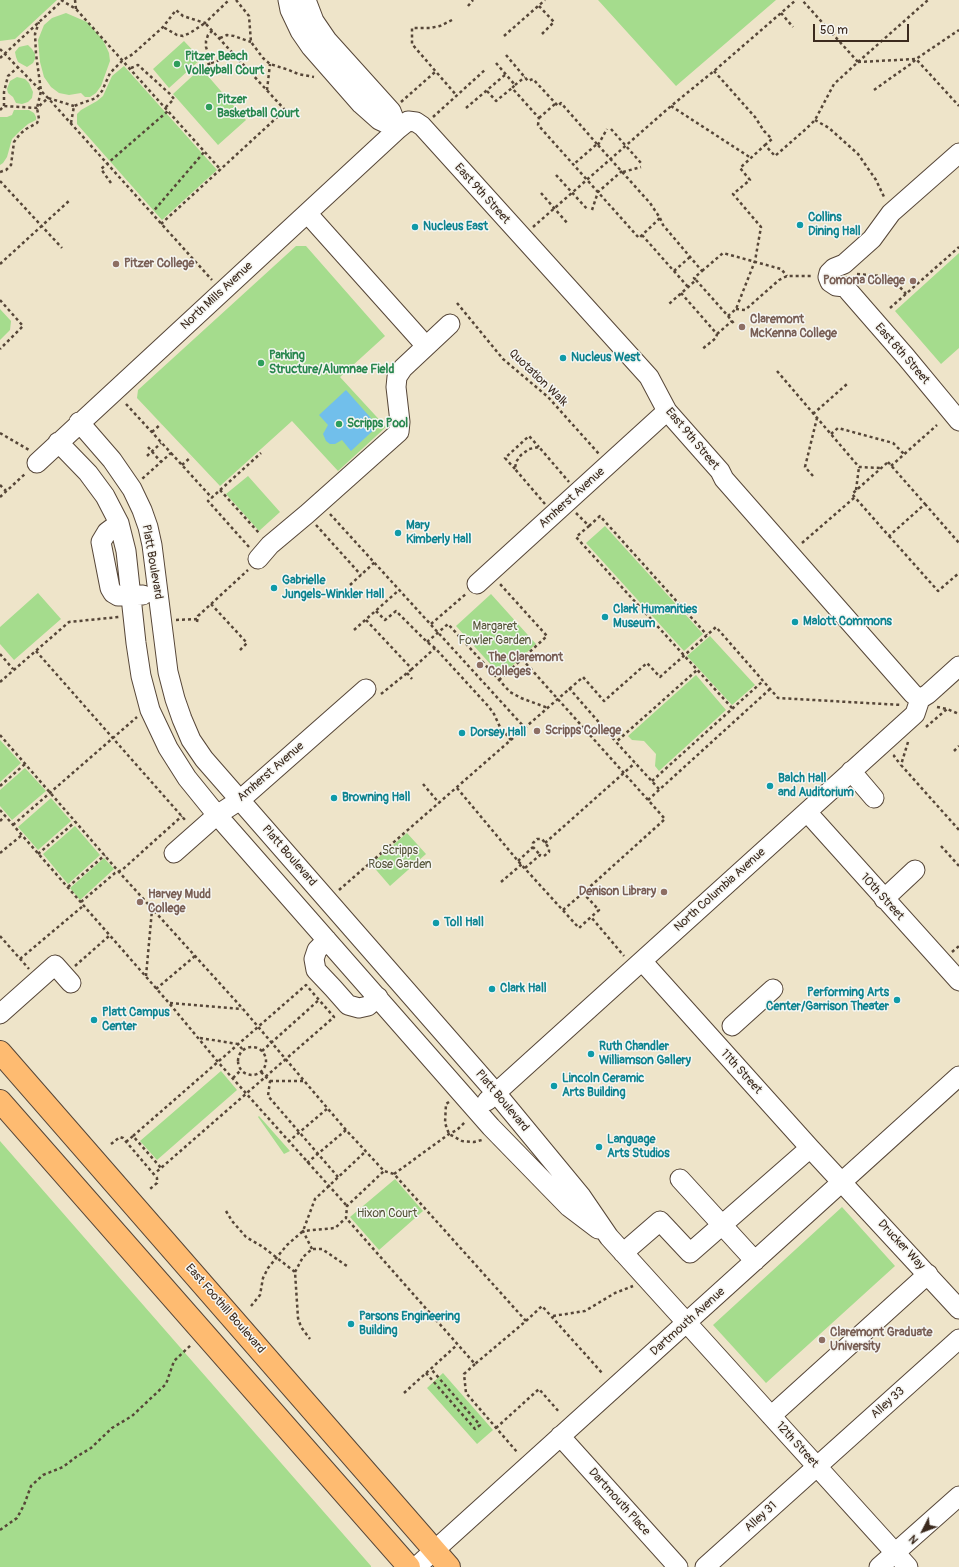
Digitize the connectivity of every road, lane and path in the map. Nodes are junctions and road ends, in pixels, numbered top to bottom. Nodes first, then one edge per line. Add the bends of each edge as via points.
1 (62, 0) edge
2 (75, 0) edge
3 (229, 0) edge
4 (236, 0) edge
5 (288, 0) edge
6 (306, 0) edge
7 (473, 0) edge
8 (545, 0) edge
9 (796, 0) edge
10 (802, 0) edge
11 (928, 0) edge
12 (468, 6) dead end
13 (539, 6) junction
14 (76, 9) junction
15 (780, 13) junction
16 (452, 20) dead end
17 (39, 22) junction
18 (205, 23) junction
19 (163, 27) junction
20 (793, 27) dead end
21 (213, 30) junction
22 (959, 30) edge
23 (542, 34) dead end
24 (504, 36) dead end
25 (220, 38) junction
26 (251, 42) junction
27 (0, 49) edge
28 (4, 54) junction
29 (235, 55) junction
30 (506, 55) dead end
31 (0, 58) edge
32 (916, 59) junction
33 (123, 60) junction
34 (858, 62) junction
35 (211, 63) junction
36 (270, 64) junction
37 (496, 64) dead end
38 (18, 67) junction
39 (202, 67) dead end
40 (131, 68) junction
41 (486, 69) dead end
42 (714, 71) junction
43 (435, 72) junction
44 (506, 74) junction
45 (314, 77) dead end
46 (349, 77) junction
47 (525, 77) junction
48 (515, 85) junction
49 (512, 88) junction
50 (267, 90) junction
51 (874, 90) dead end
52 (41, 91) junction
53 (487, 91) junction
54 (457, 96) junction
55 (48, 98) junction
56 (368, 98) junction
57 (556, 104) junction
58 (4, 106) junction
59 (74, 106) junction
60 (671, 106) junction
61 (959, 106) edge
62 (37, 108) junction
63 (165, 108) junction
64 (466, 108) dead end
65 (0, 110) edge
66 (391, 111) junction
67 (168, 112) junction
68 (539, 118) junction
69 (815, 120) junction
70 (71, 124) junction
71 (422, 126) junction
72 (398, 129) junction
73 (607, 129) dead end
74 (611, 129) dead end
75 (598, 145) junction
76 (625, 145) junction
77 (765, 145) junction
78 (205, 151) junction
79 (959, 152) edge
80 (610, 158) junction
81 (751, 158) junction
82 (641, 163) dead end
83 (107, 164) junction
84 (574, 164) junction
85 (641, 167) dead end
86 (221, 170) junction
87 (0, 172) edge
88 (622, 172) junction
89 (556, 174) dead end
90 (586, 179) junction
91 (0, 181) edge
92 (111, 183) dead end
93 (572, 192) junction
94 (598, 192) junction
95 (542, 193) dead end
96 (70, 200) dead end
97 (554, 208) junction
98 (588, 210) dead end
99 (592, 210) dead end
100 (307, 213) junction
101 (891, 213) junction
102 (151, 214) junction
103 (660, 218) junction
104 (161, 224) junction
105 (568, 224) dead end
106 (42, 226) junction
107 (642, 235) junction
108 (521, 238) junction
109 (959, 247) edge
110 (62, 248) dead end
111 (690, 257) junction
112 (755, 261) junction
113 (0, 264) edge
114 (674, 271) junction
115 (702, 271) junction
116 (840, 275) junction
117 (787, 276) junction
118 (696, 280) junction
119 (688, 287) junction
120 (222, 291) junction
121 (681, 293) junction
122 (906, 294) junction
123 (0, 300) edge
124 (457, 303) dead end
125 (669, 304) dead end
126 (890, 308) dead end
127 (736, 309) junction
128 (728, 316) junction
129 (732, 321) junction
130 (450, 324) dead end
131 (735, 325) dead end
132 (717, 334) junction
133 (426, 346) junction
134 (0, 349) edge
135 (701, 350) dead end
136 (777, 371) dead end
137 (847, 384) dead end
138 (126, 404) dead end
139 (667, 411) junction
140 (813, 414) junction
141 (817, 418) junction
142 (958, 418) edge
143 (79, 422) junction
144 (161, 424) dead end
145 (937, 425) dead end
146 (152, 432) junction
147 (0, 433) edge
148 (831, 434) junction
149 (58, 442) junction
150 (161, 443) junction
151 (148, 447) dead end
152 (539, 447) junction
153 (152, 451) junction
154 (171, 453) junction
155 (261, 453) dead end
156 (904, 454) junction
157 (147, 456) dead end
158 (191, 457) dead end
159 (39, 461) junction
160 (161, 462) junction
161 (608, 464) junction
162 (182, 465) junction
163 (891, 466) junction
164 (859, 467) junction
165 (882, 468) junction
166 (515, 469) junction
167 (813, 476) dead end
168 (0, 485) edge
169 (132, 489) junction
170 (220, 490) junction
171 (856, 490) junction
172 (6, 491) junction
173 (855, 496) junction
174 (0, 497) edge
175 (212, 498) junction
176 (566, 503) junction
177 (925, 504) junction
178 (313, 509) junction
179 (589, 526) junction
180 (259, 533) dead end
181 (889, 536) junction
182 (802, 543) dead end
183 (959, 543) edge
184 (258, 558) junction
185 (375, 562) junction
186 (959, 573) edge
187 (361, 575) junction
188 (483, 578) junction
189 (350, 585) dead end
190 (399, 590) junction
191 (158, 594) junction
192 (131, 596) junction
193 (211, 604) junction
194 (376, 611) junction
195 (133, 616) junction
196 (366, 620) junction
197 (161, 621) junction
198 (431, 624) junction
199 (354, 630) dead end
200 (438, 633) junction
201 (707, 635) junction
202 (427, 642) junction
203 (435, 648) junction
204 (36, 651) junction
205 (239, 651) dead end
206 (0, 654) edge
207 (684, 656) junction
208 (522, 660) junction
209 (959, 666) edge
210 (13, 669) junction
211 (412, 669) junction
212 (697, 670) junction
213 (406, 673) junction
214 (412, 679) dead end
215 (499, 680) junction
216 (763, 681) junction
217 (0, 682) edge
218 (569, 688) junction
219 (770, 689) junction
220 (366, 690) joint
221 (558, 700) junction
222 (920, 704) junction
223 (548, 708) junction
224 (732, 709) junction
225 (946, 709) junction
226 (141, 714) dead end
227 (959, 714) edge
228 (525, 728) junction
229 (924, 729) dead end
230 (0, 735) edge
231 (112, 738) junction
232 (909, 738) dead end
233 (913, 739) dead end
234 (511, 740) junction
235 (616, 742) junction
236 (907, 744) junction
237 (959, 746) edge
238 (903, 748) dead end
239 (954, 751) dead end
240 (898, 752) dead end
241 (635, 763) junction
242 (25, 764) junction
243 (901, 765) junction
244 (851, 771) junction
245 (624, 773) junction
246 (652, 781) junction
247 (423, 784) dead end
248 (0, 786) edge
249 (456, 788) junction
250 (660, 789) junction
251 (50, 793) junction
252 (874, 798) dead end
253 (240, 800) junction
254 (648, 800) junction
255 (440, 803) junction
256 (0, 810) edge
257 (807, 812) junction
258 (217, 815) junction
259 (5, 816) junction
260 (0, 821) edge
261 (75, 822) junction
262 (13, 825) junction
263 (959, 830) edge
264 (22, 835) junction
265 (545, 843) junction
266 (941, 846) dead end
267 (533, 847) junction
268 (0, 853) edge
269 (174, 853) dead end
270 (38, 854) junction
271 (105, 855) junction
272 (540, 855) junction
273 (518, 861) junction
274 (522, 864) junction
275 (959, 866) edge
276 (525, 868) junction
277 (915, 870) dead end
278 (119, 872) junction
279 (501, 882) dead end
280 (68, 887) junction
281 (583, 893) junction
282 (328, 894) junction
283 (884, 899) junction
284 (81, 902) junction
285 (83, 906) junction
286 (152, 909) junction
287 (301, 910) junction
288 (563, 910) junction
289 (591, 917) junction
290 (0, 936) edge
291 (109, 936) junction
292 (327, 940) junction
293 (959, 946) edge
294 (951, 953) dead end
295 (195, 956) junction
296 (20, 959) junction
297 (634, 960) junction
298 (146, 977) junction
299 (67, 979) joint
300 (38, 980) junction
301 (959, 981) edge
302 (156, 989) junction
303 (773, 989) dead end
304 (326, 994) junction
305 (378, 997) junction
306 (169, 1003) junction
307 (242, 1009) junction
308 (424, 1010) junction
309 (0, 1014) edge
310 (732, 1026) dead end
311 (257, 1027) junction
312 (404, 1028) junction
313 (199, 1038) junction
314 (271, 1043) junction
315 (238, 1044) junction
316 (243, 1050) junction
317 (262, 1051) junction
318 (0, 1052) edge
319 (285, 1060) junction
320 (218, 1062) junction
321 (241, 1070) junction
322 (261, 1072) junction
323 (959, 1076) edge
324 (266, 1077) junction
325 (232, 1078) junction
326 (270, 1081) junction
327 (304, 1081) junction
328 (496, 1093) junction
329 (246, 1094) junction
330 (453, 1097) dead end
331 (0, 1101) edge
332 (328, 1108) junction
333 (476, 1111) junction
334 (462, 1126) dead end
335 (346, 1130) junction
336 (299, 1132) junction
337 (449, 1134) junction
338 (133, 1136) junction
339 (482, 1140) dead end
340 (126, 1142) junction
341 (288, 1142) junction
342 (111, 1144) dead end
343 (810, 1148) junction
344 (366, 1151) junction
345 (318, 1154) junction
346 (307, 1163) junction
347 (161, 1168) junction
348 (384, 1171) junction
349 (154, 1174) junction
350 (394, 1174) junction
351 (338, 1177) junction
352 (680, 1179) dead end
353 (842, 1182) junction
354 (328, 1186) junction
355 (150, 1189) dead end
356 (347, 1206) junction
357 (226, 1211) dead end
358 (346, 1218) junction
359 (722, 1225) junction
360 (303, 1231) junction
361 (609, 1237) junction
362 (312, 1249) junction
363 (623, 1253) junction
364 (276, 1259) junction
365 (754, 1261) junction
366 (347, 1266) dead end
367 (295, 1272) junction
368 (928, 1274) junction
369 (634, 1285) dead end
370 (251, 1306) dead end
371 (959, 1309) edge
372 (552, 1316) junction
373 (526, 1321) junction
374 (686, 1324) junction
375 (310, 1339) dead end
376 (959, 1339) edge
377 (193, 1344) dead end
378 (457, 1345) junction
379 (475, 1364) junction
380 (431, 1369) junction
381 (426, 1373) junction
382 (603, 1374) dead end
383 (404, 1393) dead end
384 (560, 1413) dead end
385 (771, 1416) junction
386 (496, 1428) junction
387 (560, 1436) junction
388 (517, 1452) dead end
389 (817, 1467) junction
390 (959, 1496) edge
391 (0, 1530) edge
392 (434, 1550) junction
393 (895, 1553) junction
394 (409, 1567) edge
395 (416, 1567) edge
396 (449, 1567) edge
397 (678, 1567) edge
398 (705, 1567) edge
399 (880, 1567) edge
400 (908, 1567) edge

1 - 14 path
1 - 17 path
2 - 14 path
3 - 18 path
4 - 26 path via 249,16
5 - 46 street via 300,31 311,47
6 - 46 street via 314,21
7 - 12 path
8 - 13 path
9 - 15 path
10 - 34 path
11 - 34 path
13 - 23 path via 554,22
13 - 24 path
14 - 33 path
15 - 20 path
15 - 42 path
16 - 43 path via 430,28 412,28 412,44
17 - 28 path
17 - 52 path via 35,34
18 - 19 path via 183,36
18 - 19 path via 183,16 176,10
18 - 21 path
19 - 33 path
21 - 25 path
21 - 35 path via 206,41
22 - 32 path
25 - 26 path via 227,34
25 - 29 path
26 - 36 path
27 - 28 path
28 - 31 path
28 - 38 path
29 - 35 path
29 - 50 path
30 - 47 path
32 - 34 path
32 - 51 path
32 - 61 path
33 - 40 path
33 - 59 path via 110,73 96,98
34 - 69 path via 834,84
35 - 39 path
36 - 45 path
36 - 50 path
37 - 44 path
38 - 52 path
38 - 58 path via 8,76
40 - 63 path
40 - 63 path via 138,65 170,94 174,99
41 - 54 path
42 - 60 path
42 - 77 path via 772,139
43 - 54 path
43 - 66 path
44 - 48 path
44 - 53 path
46 - 56 street
47 - 48 path
47 - 57 path via 528,80 533,79
48 - 49 path
49 - 53 path via 496,101
49 - 68 path
50 - 86 path via 285,110
52 - 55 path
52 - 62 path
53 - 64 path
54 - 71 path
55 - 59 path
55 - 62 path
55 - 70 path
56 - 66 street
56 - 72 street via 379,120
57 - 68 path
57 - 75 path via 558,106 562,103
58 - 62 path
58 - 65 path
59 - 70 path
60 - 76 path
60 - 81 path
62 - 87 path via 37,123 20,134 14,142 11,165
63 - 67 path
66 - 72 street
67 - 78 path
67 - 83 path
68 - 84 path via 538,125
69 - 77 path via 775,156
69 - 101 path via 829,128 858,154 876,180
70 - 83 path
71 - 72 street via 408,121
71 - 108 street, East 9th Street
72 - 100 street, North Mills Avenue
73 - 75 path
74 - 76 path
75 - 80 path
75 - 84 path
76 - 80 path
76 - 82 path
77 - 81 path
78 - 86 path
78 - 102 path
79 - 101 street
80 - 88 path
80 - 90 path
81 - 112 path via 740,168 750,180 733,194 761,227
83 - 92 path via 101,169
83 - 102 path
84 - 90 path
85 - 88 path
86 - 104 path
88 - 94 path
88 - 103 path
89 - 93 path
90 - 93 path
90 - 94 path
91 - 106 path
93 - 97 path
93 - 98 path
94 - 99 path
94 - 107 path via 639,238
95 - 97 path
96 - 106 path
97 - 105 path
97 - 108 path
100 - 120 street, North Mills Avenue
100 - 133 street
101 - 116 street
102 - 104 path
103 - 107 path
103 - 111 path
104 - 120 path
106 - 110 path
106 - 113 path
107 - 114 path
108 - 139 street, East 9th Street via 648,377
109 - 122 path
111 - 114 path
111 - 115 path
112 - 115 path via 723,253
112 - 117 path via 781,269
112 - 127 path
114 - 119 path
115 - 118 path via 694,278
116 - 117 path
116 - 122 path via 891,277
116 - 142 street, East 8th Street
117 - 127 path via 745,310
118 - 119 path
118 - 128 path
119 - 121 path
120 - 143 street, North Mills Avenue
121 - 125 path
121 - 132 path
122 - 126 path
123 - 134 path via 23,326
124 - 161 path, Quotation Walk via 504,359 548,397
127 - 128 path
128 - 129 path
129 - 131 path
129 - 132 path
130 - 133 street
132 - 135 path via 716,338
133 - 178 street via 397,377 400,422 398,432
136 - 140 path
137 - 140 path
138 - 146 path
139 - 161 street, Amherst Avenue
139 - 222 street, East 9th Street
140 - 141 path
141 - 148 path
141 - 167 path via 805,467
143 - 149 street, North Mills Avenue
143 - 169 street, Platt Boulevard via 112,460
144 - 146 path
145 - 156 path
146 - 150 path
147 - 159 path via 28,449
148 - 156 path via 838,428 894,443
148 - 164 path
149 - 159 street, North Mills Avenue
149 - 192 street, Platt Boulevard via 88,473 105,496 119,523 126,551
150 - 153 path
150 - 154 path
151 - 153 path
152 - 166 path via 529,449 520,455
152 - 166 path via 529,436 505,458
152 - 176 path
153 - 157 path
153 - 160 path
154 - 160 path
154 - 162 path
155 - 170 path
156 - 163 path
158 - 162 path
159 - 172 path
160 - 169 path
161 - 176 street, Amherst Avenue
162 - 175 path
163 - 165 path via 888,462
163 - 177 path
164 - 165 path
164 - 171 path
165 - 171 path
166 - 176 path
168 - 172 path
169 - 191 street, Platt Boulevard via 148,527
170 - 175 path
170 - 180 path
171 - 173 path via 852,494
172 - 174 path
173 - 181 path
173 - 182 path
175 - 184 path via 208,501
176 - 179 path
176 - 188 street, Amherst Avenue
177 - 181 path
177 - 183 path
178 - 184 street
178 - 185 path
178 - 187 path
179 - 201 path via 600,516
179 - 207 path via 576,537
181 - 186 path via 938,591
184 - 193 path via 255,564
185 - 187 path
185 - 190 path
187 - 189 path
188 - 198 path
188 - 208 path via 547,636
190 - 194 path
190 - 198 path
191 - 192 street
191 - 197 street, Platt Boulevard
192 - 195 street, Platt Boulevard
193 - 197 path via 197,620
193 - 205 path via 247,644
194 - 196 path
194 - 202 path via 385,620 396,611
195 - 204 path via 69,622
195 - 258 street, Platt Boulevard via 141,676 150,710 168,748 187,778
196 - 199 path
196 - 211 path
197 - 253 street, Platt Boulevard via 174,699 191,740
198 - 200 path
200 - 202 path
200 - 215 path via 448,624
200 - 228 path
201 - 207 path
201 - 216 path via 716,627
202 - 203 path
203 - 211 path
203 - 234 path via 489,707
204 - 210 path
204 - 231 path
206 - 210 path
207 - 212 path
207 - 218 path via 660,677 647,663 604,700 583,677
208 - 215 path
208 - 221 path
209 - 222 street, North Columbia Avenue
210 - 217 path
211 - 213 path
212 - 224 path
212 - 235 path
213 - 214 path
213 - 220 path via 374,699
215 - 223 path via 515,695
216 - 219 path
216 - 224 path
218 - 221 path
218 - 235 path
219 - 222 path via 778,698
219 - 250 path
220 - 253 street, Amherst Avenue
221 - 223 path
221 - 245 path
222 - 225 path
222 - 244 street, North Columbia Avenue via 915,714
223 - 228 path
224 - 246 path
225 - 227 path
225 - 229 path
226 - 231 path
228 - 234 path
230 - 242 path
231 - 251 path
231 - 278 path via 182,816
232 - 236 path
233 - 236 path
234 - 249 path
235 - 241 path
236 - 238 path
236 - 243 path
237 - 239 path
240 - 243 path via 894,756
241 - 245 path
241 - 246 path
242 - 248 path
242 - 251 path
243 - 263 path
244 - 252 street
244 - 257 street, North Columbia Avenue
245 - 254 path
245 - 265 path
246 - 250 path
247 - 255 path
249 - 255 path
249 - 273 path
250 - 254 path
251 - 261 path
251 - 262 path
253 - 258 street, Amherst Avenue
253 - 282 street, Platt Boulevard
254 - 281 path via 665,819
255 - 282 path
256 - 259 path
257 - 283 street, 10th Street
257 - 297 street, North Columbia Avenue
258 - 269 street, Amherst Avenue
258 - 287 street, Platt Boulevard
259 - 260 path
259 - 262 path
261 - 270 path
261 - 271 path
262 - 264 path
264 - 268 path
264 - 270 path
265 - 267 path via 542,839 537,839
265 - 272 path via 549,848 548,852 544,856
266 - 275 path
267 - 272 path
267 - 273 path
270 - 280 path
271 - 278 path
271 - 280 path
272 - 276 path
273 - 274 path
274 - 276 path
274 - 279 path
276 - 288 path
277 - 283 street
278 - 284 path
278 - 286 path
280 - 284 path
281 - 288 path
281 - 289 path via 599,910
282 - 287 street
282 - 308 street, Platt Boulevard
283 - 301 street, 10th Street
284 - 285 path
285 - 291 path
285 - 296 path
286 - 295 path
286 - 298 path
287 - 292 street, Platt Boulevard
288 - 289 path via 579,928
289 - 297 path
290 - 296 path
291 - 298 path
291 - 299 path
292 - 304 street via 317,950 314,959
292 - 305 street, Platt Boulevard
293 - 294 path
295 - 302 path
295 - 307 path
296 - 300 path
297 - 328 street, North Columbia Avenue
297 - 343 street, 11th Street
298 - 302 path
299 - 300 street via 54,965
300 - 309 street
302 - 306 path
303 - 310 street
304 - 305 street via 359,1008 368,1006
304 - 311 path via 306,985
304 - 314 path
304 - 319 path via 334,1017
305 - 312 street, Platt Boulevard
306 - 307 path
306 - 313 path
307 - 311 path
308 - 312 street
308 - 328 street, Platt Boulevard
311 - 314 path
311 - 315 path
312 - 333 street, Platt Boulevard
313 - 315 path
313 - 320 path
314 - 317 path
314 - 319 path
315 - 316 path
315 - 320 path
316 - 317 path via 254,1047
316 - 321 path via 238,1060
317 - 322 path via 266,1064
318 - 392 main road, East Foothill Boulevard
319 - 324 path
319 - 327 path
320 - 325 path
320 - 338 path
321 - 322 path via 253,1075
321 - 325 path
322 - 324 path
323 - 353 street, Dartmouth Avenue
324 - 326 path
324 - 329 path
325 - 329 path
326 - 327 path
326 - 336 path via 268,1096
327 - 332 path
328 - 333 street, North Columbia Avenue
328 - 361 street, Platt Boulevard via 581,1196
329 - 341 path
329 - 347 path
330 - 337 path via 446,1104 445,1113
331 - 394 main road
332 - 335 path
332 - 336 path
333 - 361 street, Platt Boulevard via 569,1207
334 - 337 path
335 - 344 path
335 - 345 path
336 - 341 path
336 - 345 path
337 - 339 path via 462,1141
337 - 350 path
338 - 340 path
338 - 347 path
340 - 342 path via 120,1137
340 - 349 path
341 - 346 path
343 - 353 street, 11th Street
343 - 359 street
344 - 348 path
344 - 351 path
345 - 346 path
345 - 351 path
346 - 354 path
347 - 349 path
348 - 350 path
348 - 356 path
349 - 355 path via 158,1181
350 - 373 path
351 - 354 path
352 - 359 street
353 - 365 street, Dartmouth Avenue
353 - 368 street, Drucker Way
354 - 356 path
354 - 360 path via 316,1199
356 - 358 path
357 - 364 path via 246,1237
358 - 360 path via 336,1228
358 - 378 path
359 - 363 street via 690,1253 660,1221
359 - 365 street
360 - 362 path
360 - 364 path
361 - 363 street, Platt Boulevard
362 - 366 path via 322,1249
362 - 367 path via 303,1257
363 - 374 street, Platt Boulevard
364 - 367 path
364 - 370 path via 263,1278 260,1295
365 - 374 street, Dartmouth Avenue
367 - 375 path via 298,1318
368 - 371 street, Drucker Way
368 - 385 street
369 - 372 path via 585,1311
372 - 373 path via 542,1306
372 - 382 path
373 - 379 path
374 - 385 street, 12th Street
374 - 387 street, Dartmouth Avenue
376 - 389 street, Alley 33
377 - 391 path via 174,1361 166,1384 138,1411 112,1428 91,1448 63,1467 44,1475 31,1486 17,1518
378 - 379 path
378 - 380 path
379 - 386 path via 464,1374 466,1393
380 - 381 path
380 - 381 path via 480,1425 475,1429
381 - 383 path
384 - 386 path via 539,1389
385 - 389 street, 12th Street
386 - 388 path
387 - 392 street, Dartmouth Avenue
387 - 397 street, Dartmouth Place
389 - 393 street, 12th Street
389 - 398 street, Alley 31
390 - 393 street
392 - 395 street, Dartmouth Avenue
392 - 396 main road, East Foothill Boulevard
393 - 399 street
393 - 400 street, 12th Street

